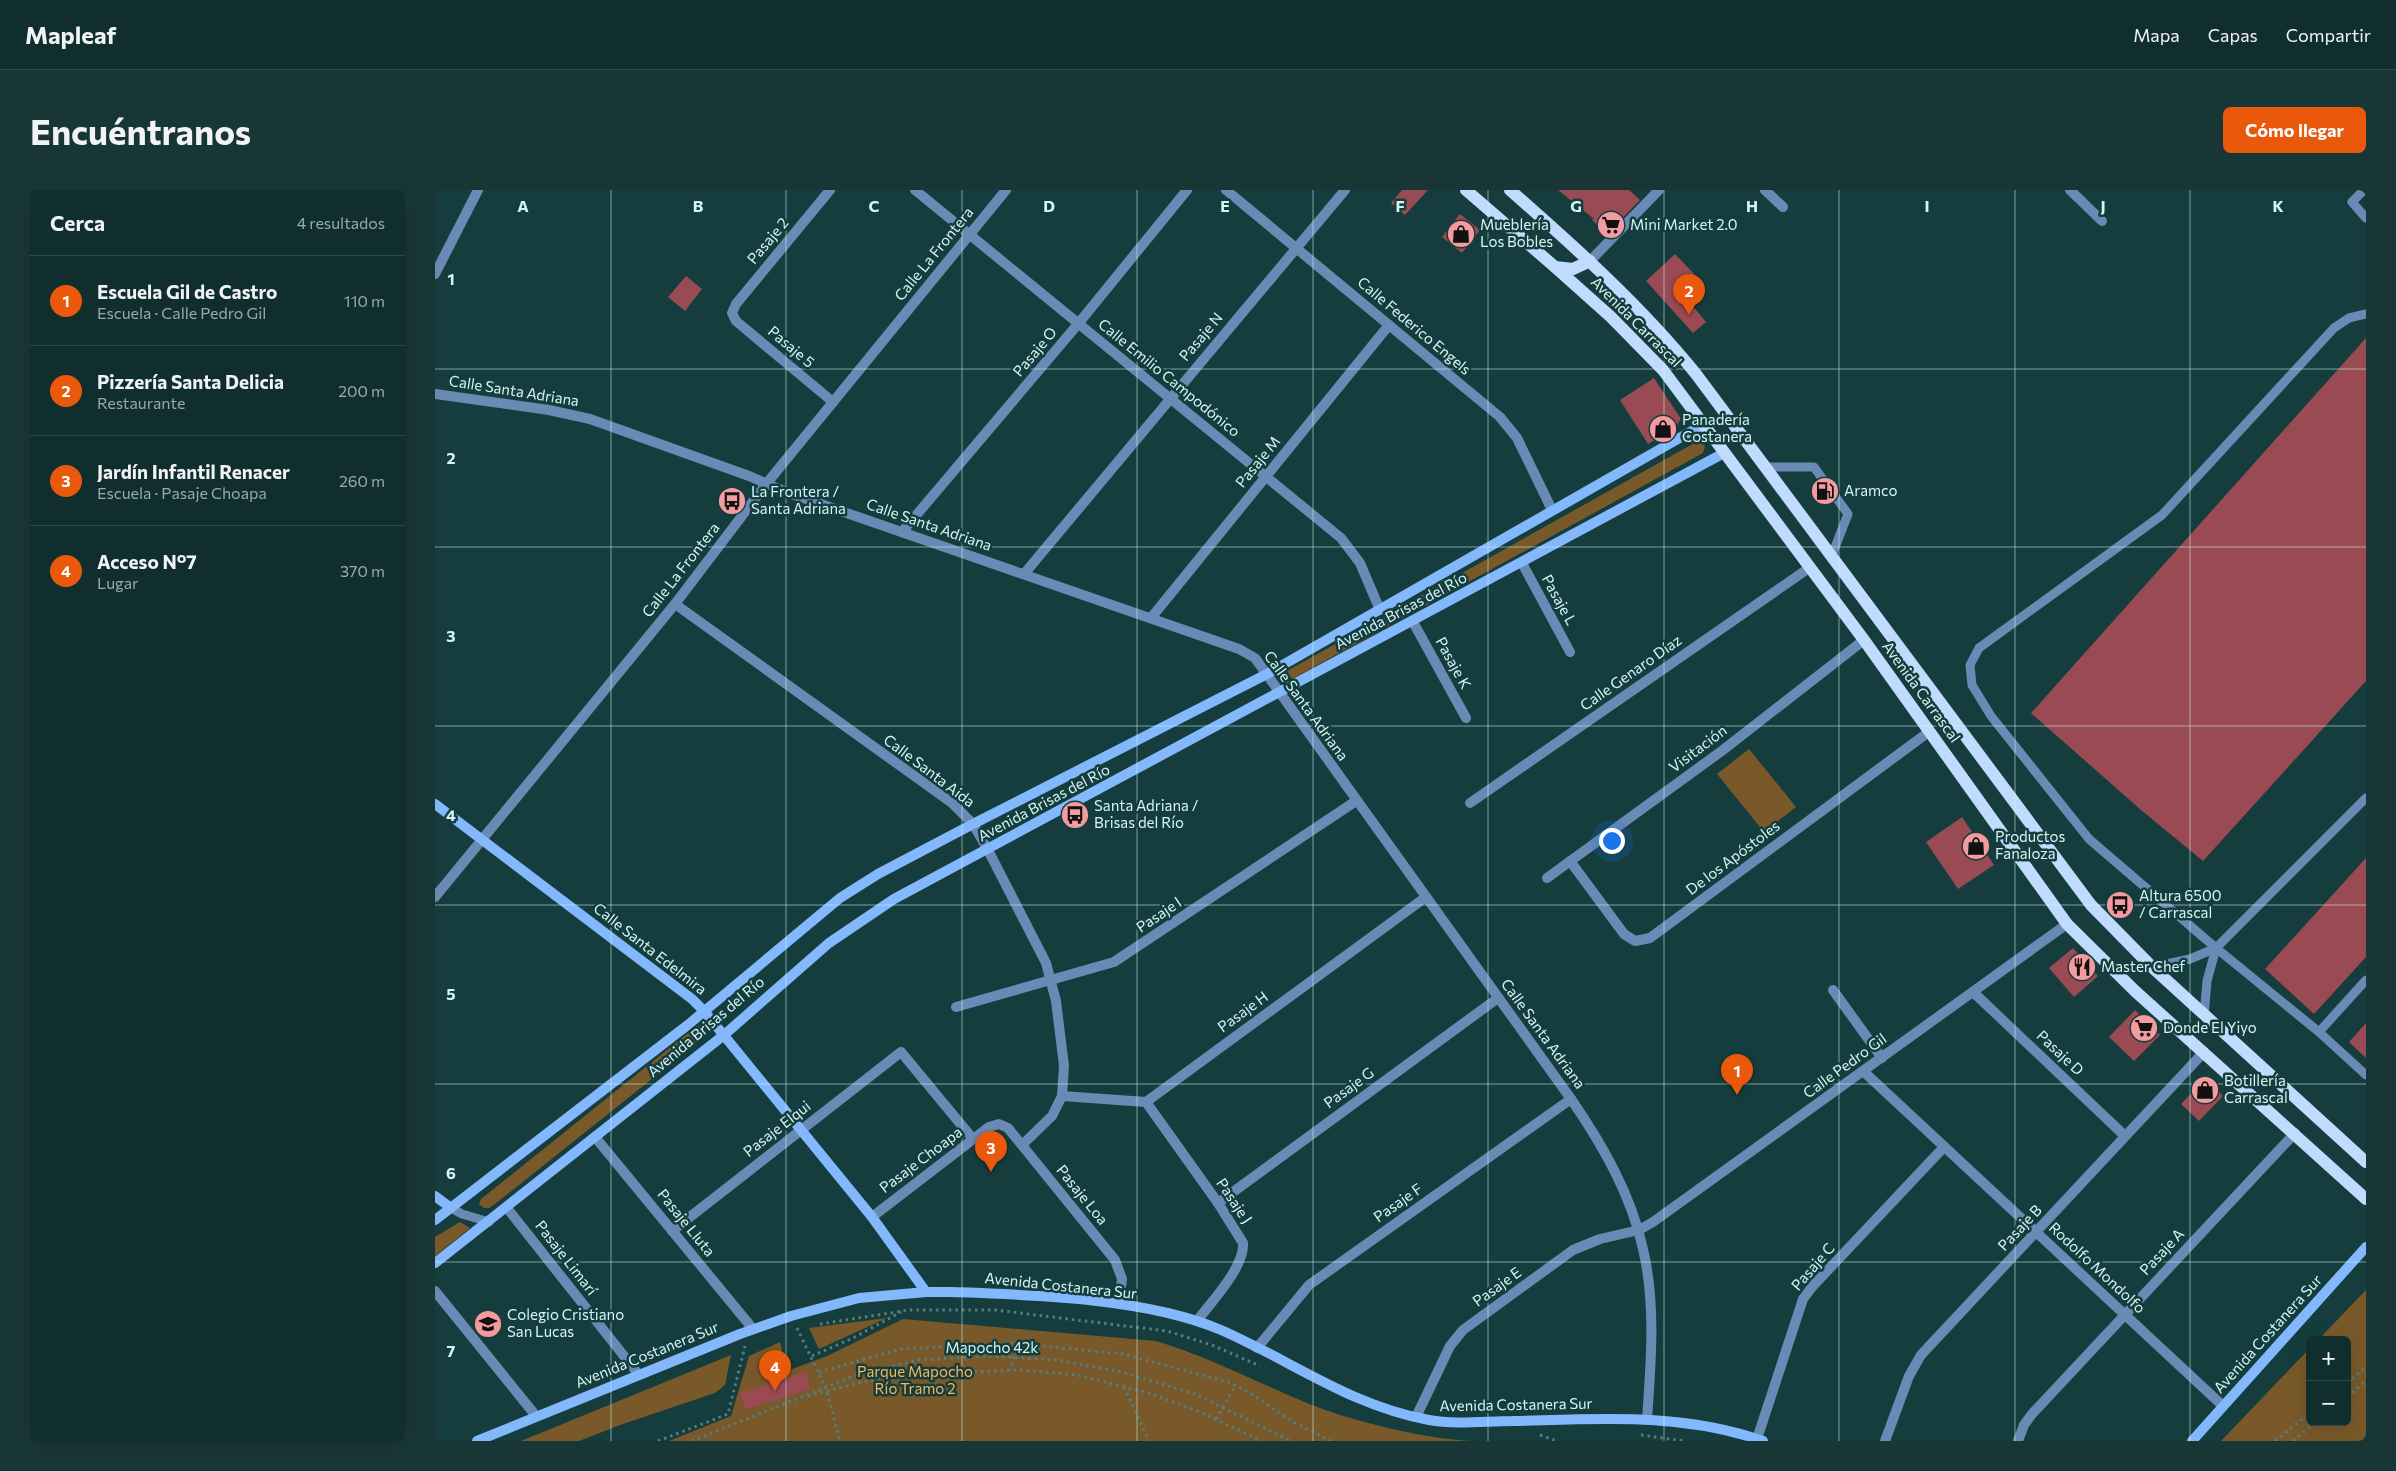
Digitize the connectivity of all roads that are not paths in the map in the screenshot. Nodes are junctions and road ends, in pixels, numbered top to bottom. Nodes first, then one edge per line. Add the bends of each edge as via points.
1 (478, 190) edge
2 (830, 190) edge
3 (915, 190) edge
4 (1006, 190) edge
5 (1187, 190) edge
6 (1226, 190) edge
7 (1345, 190) edge
8 (1466, 190) edge
9 (1510, 190) edge
10 (1659, 190) edge
11 (1765, 190) edge
12 (2070, 190) edge
13 (2363, 190) edge
14 (1783, 207) dead end
15 (2366, 218) edge
16 (2102, 221) dead end
17 (969, 234) junction
18 (1295, 247) junction
19 (1591, 261) junction
20 (1555, 266) junction
21 (435, 274) edge
22 (732, 313) joint
23 (2366, 314) edge
24 (1078, 324) junction
25 (1389, 325) junction
26 (435, 394) edge
27 (1170, 398) junction
28 (833, 402) junction
29 (1704, 424) junction
30 (1724, 453) junction
31 (1767, 467) junction
32 (1266, 476) junction
33 (767, 483) junction
34 (1552, 510) junction
35 (902, 532) junction
36 (1832, 555) junction
37 (1521, 563) junction
38 (1809, 568) junction
39 (1024, 574) junction
40 (675, 604) junction
41 (1380, 610) junction
42 (1151, 618) junction
43 (1413, 622) junction
44 (1863, 640) junction
45 (1571, 652) dead end
46 (1267, 674) junction
47 (1279, 694) junction
48 (1466, 718) dead end
49 (1930, 731) junction
50 (2366, 798) edge
51 (1356, 801) junction
52 (1470, 803) dead end
53 (435, 804) edge
54 (973, 824) junction
55 (482, 840) junction
56 (988, 850) junction
57 (1570, 861) junction
58 (1547, 878) dead end
59 (435, 897) edge
60 (1426, 897) junction
61 (2067, 924) junction
62 (2216, 948) junction
63 (2152, 968) junction
64 (1051, 979) junction
65 (2366, 980) edge
66 (1833, 990) dead end
67 (1973, 992) junction
68 (1498, 998) junction
69 (956, 1007) dead end
70 (705, 1011) junction
71 (2205, 1016) junction
72 (2319, 1032) junction
73 (724, 1035) junction
74 (2204, 1052) junction
75 (1881, 1058) junction
76 (1863, 1071) junction
77 (2366, 1075) edge
78 (1062, 1096) junction
79 (1571, 1099) junction
80 (1146, 1102) junction
81 (989, 1127) joint
82 (802, 1129) junction
83 (2295, 1133) junction
84 (2125, 1136) junction
85 (595, 1137) junction
86 (973, 1139) junction
87 (1023, 1145) junction
88 (1945, 1147) junction
89 (2366, 1162) edge
90 (435, 1196) edge
91 (2366, 1199) edge
92 (1218, 1203) junction
93 (451, 1208) junction
94 (507, 1208) junction
95 (872, 1217) junction
96 (435, 1220) edge
97 (489, 1222) junction
98 (1639, 1230) junction
99 (672, 1231) junction
100 (2036, 1232) junction
101 (2366, 1247) edge
102 (435, 1263) edge
103 (435, 1291) edge
104 (926, 1292) junction
105 (1119, 1304) junction
106 (2125, 1314) junction
107 (1197, 1321) junction
108 (753, 1329) junction
109 (1257, 1348) junction
110 (639, 1375) junction
111 (2223, 1406) junction
112 (536, 1416) junction
113 (1416, 1417) junction
114 (1647, 1419) junction
115 (1760, 1440) edge
116 (477, 1441) edge
117 (1885, 1441) edge
118 (2018, 1441) edge
119 (2192, 1441) edge

1 - 21 street
2 - 22 street, Pasaje 2
3 - 17 street, Calle Emilio Campodónico
4 - 17 street, Calle La Frontera
5 - 24 street, Pasaje O
6 - 18 street, Calle Federico Engels
7 - 18 street, Pasaje N
8 - 20 main road, Avenida Carrascal
9 - 19 main road, Avenida Carrascal
10 - 19 street
11 - 14 street
12 - 16 street
13 - 15 lane via 2352,202
17 - 24 street, Calle Emilio Campodónico
17 - 28 street, Calle La Frontera
18 - 25 street, Calle Federico Engels
18 - 27 street, Pasaje N
19 - 20 main road via 1573,269
19 - 31 main road, Avenida Carrascal via 1676,349
20 - 29 main road, Avenida Carrascal via 1658,364
22 - 28 street, Pasaje 5 via 736,321
23 - 62 lane via 2349,318 2333,328 2162,515 1979,648 1970,665 1972,685 1991,716 2089,839
24 - 27 street, Calle Emilio Campodónico
24 - 35 street, Pasaje O
25 - 32 street, Pasaje M
25 - 34 street, Calle Federico Engels via 1506,423 1517,438
26 - 33 street, Calle Santa Adriana via 570,414
27 - 32 street, Calle Emilio Campodónico
27 - 39 street, Pasaje N
28 - 33 street, Calle La Frontera
29 - 30 main road, Avenida Carrascal
29 - 34 street, Avenida Brisas del Río
30 - 37 street, Avenida Brisas del Río
30 - 38 main road, Avenida Carrascal
31 - 36 main road, Avenida Carrascal
31 - 36 lane via 1814,467 1849,514
32 - 41 street, Calle Emilio Campodónico via 1348,545 1360,563
32 - 42 street, Pasaje M
33 - 35 street, Calle Santa Adriana
33 - 40 street, Calle La Frontera
34 - 41 street, Avenida Brisas del Río
35 - 39 street, Calle Santa Adriana
36 - 63 main road, Avenida Carrascal via 2091,905
37 - 43 street, Avenida Brisas del Río
37 - 45 street, Pasaje L
38 - 44 main road, Avenida Carrascal
38 - 52 street, Calle Genaro Díaz
39 - 42 street, Calle Santa Adriana
40 - 54 street, Calle Santa Aida via 952,804
40 - 55 street, Calle La Frontera
41 - 46 street, Avenida Brisas del Río
42 - 46 street, Calle Santa Adriana via 1248,653
43 - 47 street, Avenida Brisas del Río
43 - 48 street, Pasaje K
44 - 49 main road, Avenida Carrascal
44 - 57 street, Visitación via 1723,750
46 - 47 street, Calle Santa Adriana
46 - 54 street, Avenida Brisas del Río
47 - 51 street, Calle Santa Adriana
47 - 56 street, Avenida Brisas del Río
49 - 57 street, De los Apóstoles via 1651,938 1635,941 1624,934
49 - 61 main road, Avenida Carrascal
50 - 62 lane
51 - 60 street, Calle Santa Adriana
51 - 64 street, Pasaje I via 1123,957
53 - 55 street, Calle Santa Edelmira
54 - 56 street, Calle Santa Aida
54 - 70 street, Avenida Brisas del Río via 839,898
55 - 59 street, Calle La Frontera
55 - 70 street, Calle Santa Edelmira
56 - 64 street, Calle Santa Aida
56 - 73 street, Avenida Brisas del Río via 895,899 856,924 829,943
57 - 58 street, Visitación
60 - 68 street, Calle Santa Adriana
60 - 80 street, Pasaje H
61 - 67 street, Calle Pedro Gil
61 - 74 main road, Avenida Carrascal via 2135,991
62 - 63 lane via 2190,959
62 - 71 lane via 2207,981
62 - 72 lane
63 - 71 main road, Avenida Carrascal
64 - 69 street, Pasaje I
64 - 78 street, Calle Santa Aida via 1063,1066
65 - 72 lane
66 - 75 street
67 - 75 street, Calle Pedro Gil
67 - 84 street, Pasaje D
68 - 79 street, Calle Santa Adriana
68 - 92 street, Pasaje G
70 - 73 street, Calle Santa Edelmira
70 - 93 street, Avenida Brisas del Río
71 - 89 main road, Avenida Carrascal
72 - 77 lane
73 - 82 street, Calle Santa Edelmira
73 - 85 street, Avenida Brisas del Río
74 - 83 main road, Avenida Carrascal
74 - 84 street, Pasaje B
75 - 76 street, Calle Pedro Gil
76 - 88 street, Rodolfo Mondolfo
76 - 98 street, Calle Pedro Gil
78 - 80 street
78 - 87 street, Calle Santa Aida via 1052,1116
79 - 98 street, Calle Santa Adriana via 1615,1172
79 - 109 street, Pasaje F via 1309,1285
80 - 92 street, Pasaje J
81 - 86 street, Pasaje Choapa
81 - 87 street, Pasaje Loa via 1004,1126
82 - 86 street, Pasaje Elqui via 901,1052
82 - 95 street, Calle Santa Edelmira
82 - 99 street, Pasaje Elqui
83 - 91 main road, Avenida Carrascal
83 - 106 street, Pasaje A
84 - 100 street, Pasaje B
85 - 94 street, Avenida Brisas del Río
85 - 99 street, Pasaje Lluta
86 - 95 street, Pasaje Choapa
87 - 105 street, Pasaje Loa via 1115,1260 1122,1279
88 - 100 street, Rodolfo Mondolfo
88 - 115 street, Pasaje C via 1803,1300
90 - 93 street
92 - 107 street, Pasaje J via 1240,1236 1243,1250 1239,1264
93 - 96 street, Avenida Brisas del Río
93 - 97 lane
94 - 97 street, Avenida Brisas del Río
94 - 110 street, Pasaje Limarí
95 - 104 street, Calle Santa Edelmira
97 - 102 street, Avenida Brisas del Río
98 - 113 street, Pasaje E via 1580,1246 1463,1330 1450,1346
98 - 114 street, Calle Santa Adriana via 1647,1270 1651,1322
99 - 108 street, Pasaje Lluta
100 - 106 street, Rodolfo Mondolfo
100 - 117 street, Pasaje B via 1917,1362
101 - 111 street, Avenida Costanera Sur
103 - 112 street
104 - 105 street, Avenida Costanera Sur
104 - 108 street, Avenida Costanera Sur via 859,1298
105 - 107 street, Avenida Costanera Sur
106 - 111 street, Rodolfo Mondolfo
106 - 118 street, Pasaje A via 2032,1414
107 - 109 street, Avenida Costanera Sur
108 - 110 street, Avenida Costanera Sur
109 - 113 street, Avenida Costanera Sur via 1359,1400
110 - 112 street, Avenida Costanera Sur
111 - 119 street, Avenida Costanera Sur
112 - 116 street, Avenida Costanera Sur
113 - 114 street, Avenida Costanera Sur via 1447,1422
114 - 115 street, Avenida Costanera Sur via 1716,1429

